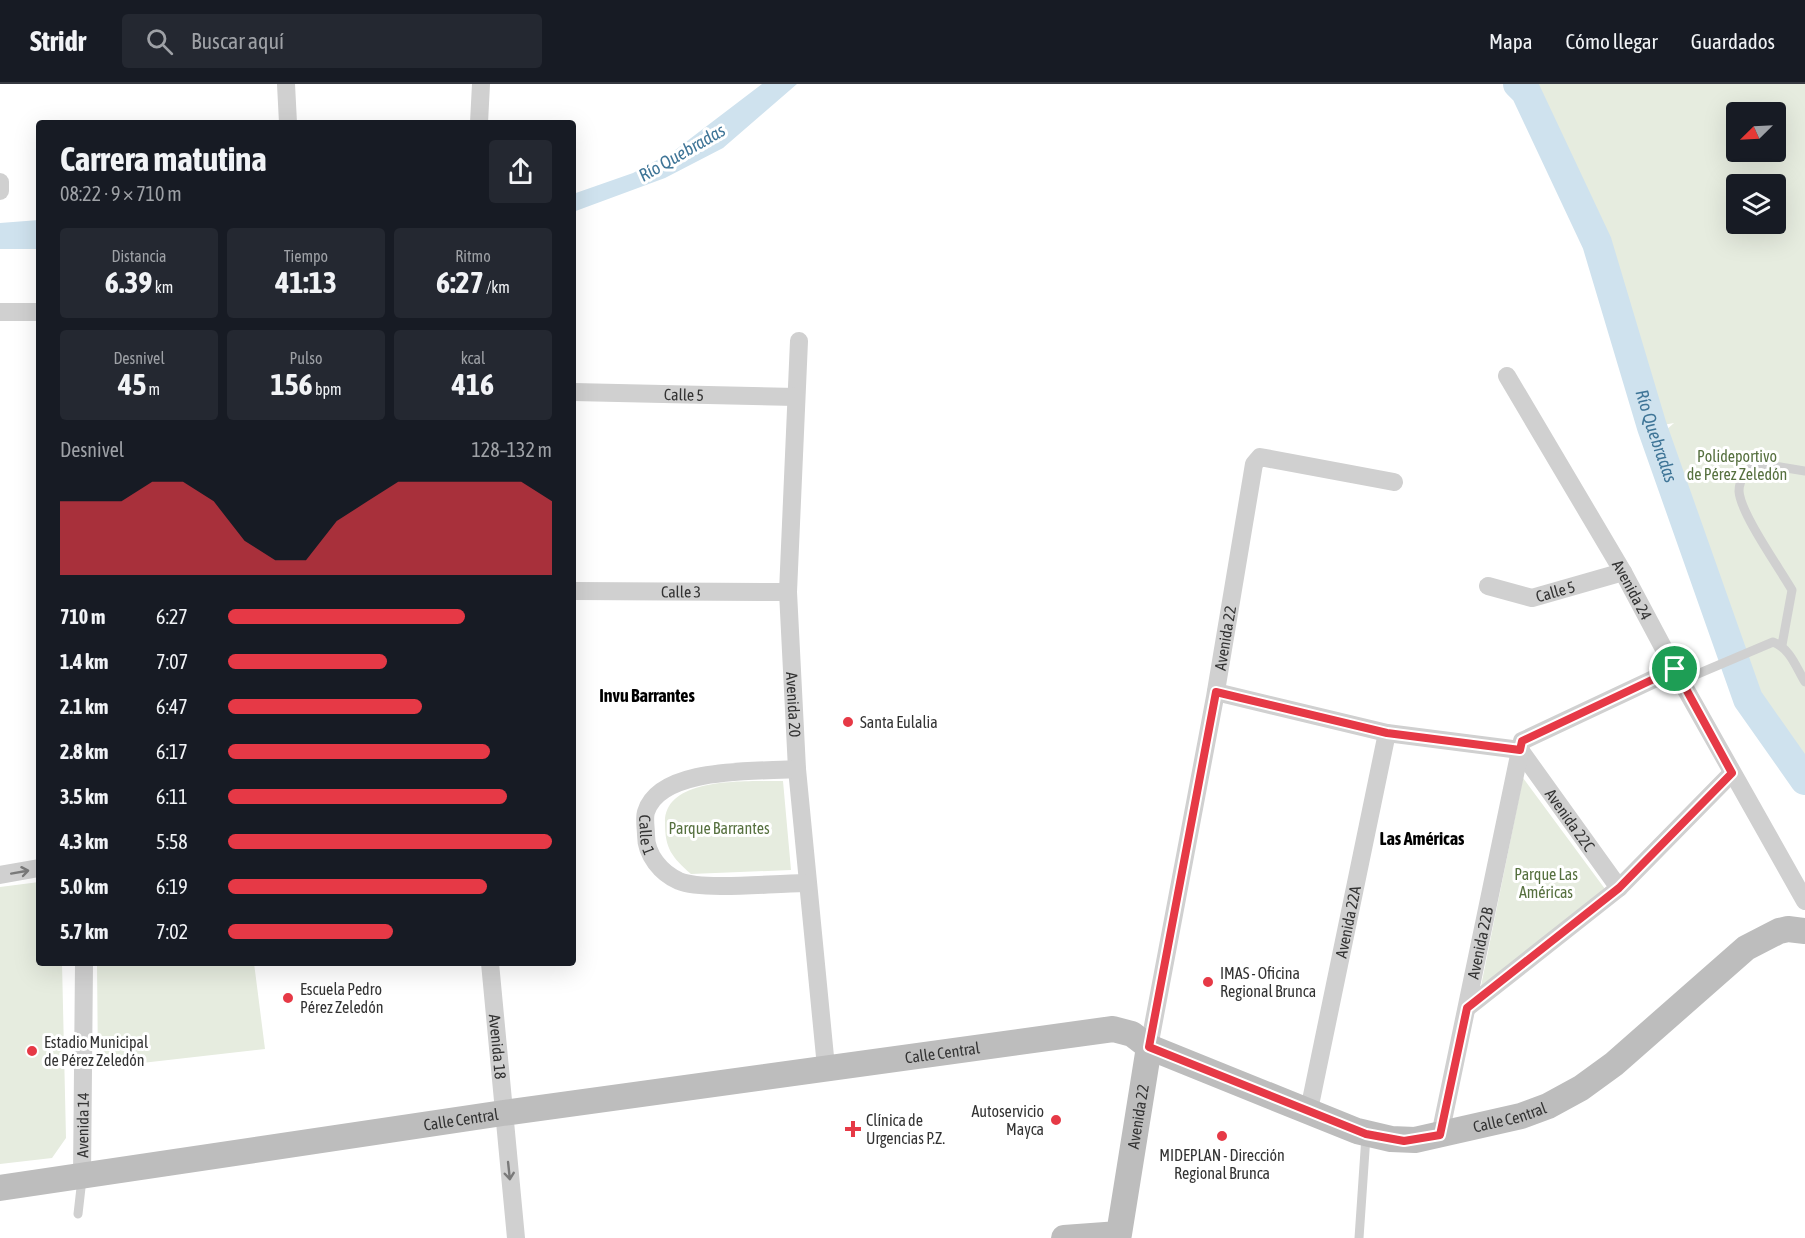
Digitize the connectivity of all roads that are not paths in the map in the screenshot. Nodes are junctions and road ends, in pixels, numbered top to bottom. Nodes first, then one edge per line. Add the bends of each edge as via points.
1 (286, 84) edge
2 (481, 84) edge
3 (288, 120) edge
4 (479, 120) edge
5 (0, 182) edge
6 (0, 191) edge
7 (0, 312) edge
8 (36, 312) edge
9 (799, 341) dead end
10 (1507, 376) dead end
11 (576, 392) edge
12 (796, 397) junction
13 (1805, 471) edge
14 (1394, 482) dead end
15 (1623, 572) junction
16 (1488, 586) dead end
17 (576, 591) edge
18 (788, 592) junction
19 (1782, 645) junction
20 (1678, 675) junction
21 (1805, 682) edge
22 (1216, 692) junction
23 (1387, 733) junction
24 (1520, 750) junction
25 (796, 769) junction
26 (1732, 773) junction
27 (36, 869) edge
28 (0, 875) edge
29 (807, 883) junction
30 (1619, 888) junction
31 (1805, 901) edge
32 (1805, 931) edge
33 (84, 966) edge
34 (490, 966) edge
35 (1467, 1008) junction
36 (1149, 1047) junction
37 (826, 1067) junction
38 (1309, 1110) junction
39 (503, 1113) junction
40 (1366, 1134) junction
41 (1440, 1135) junction
42 (82, 1177) junction
43 (0, 1188) edge
44 (78, 1214) dead end
45 (1119, 1236) edge
46 (516, 1238) edge
47 (1064, 1238) edge
48 (1359, 1238) edge

1 - 3 street
2 - 4 street
5 - 6 street
7 - 8 street
9 - 12 street, Avenida 20
10 - 15 street, Avenida 24
11 - 12 street, Calle 5
12 - 18 street, Avenida 20
13 - 19 lane via 1755,463 1743,476 1739,491 1747,514 1792,590
14 - 22 street, Avenida 22 via 1260,457 1256,460
15 - 16 street, Calle 5 via 1533,598
15 - 20 street, Avenida 24
17 - 18 street, Calle 3
18 - 25 street, Avenida 20
19 - 20 lane via 1765,644
19 - 21 lane
20 - 24 street via 1522,741
20 - 26 street, Avenida 24
22 - 23 street
22 - 36 street, Avenida 22
23 - 24 street
23 - 38 street, Avenida 22A
24 - 30 street, Avenida 22C
24 - 35 street, Avenida 22B
25 - 29 street, Avenida 20
25 - 29 street, Calle 1 via 694,776 664,788 646,812 646,842 658,868 680,881 700,885
26 - 30 street
26 - 31 street, Avenida 24
28 -> 27 street
29 - 37 street, Avenida 20
30 - 35 street
32 - 41 main road, Calle Central via 1779,931 1746,948 1631,1049 1567,1097 1521,1116
33 - 42 street, Avenida 14
34 - 39 street, Avenida 18
35 - 41 street, Avenida 22B
36 - 37 main road, Calle Central via 1132,1034 1113,1029
36 - 38 main road, Calle Central
36 - 45 main road, Avenida 22
37 - 39 main road, Calle Central
38 - 40 main road, Calle Central
39 - 42 main road, Calle Central
39 -> 46 street, Avenida 18
40 - 41 main road, Calle Central via 1404,1141
40 - 48 lane
42 - 43 main road, Calle Central
42 - 44 lane
45 - 47 main road

